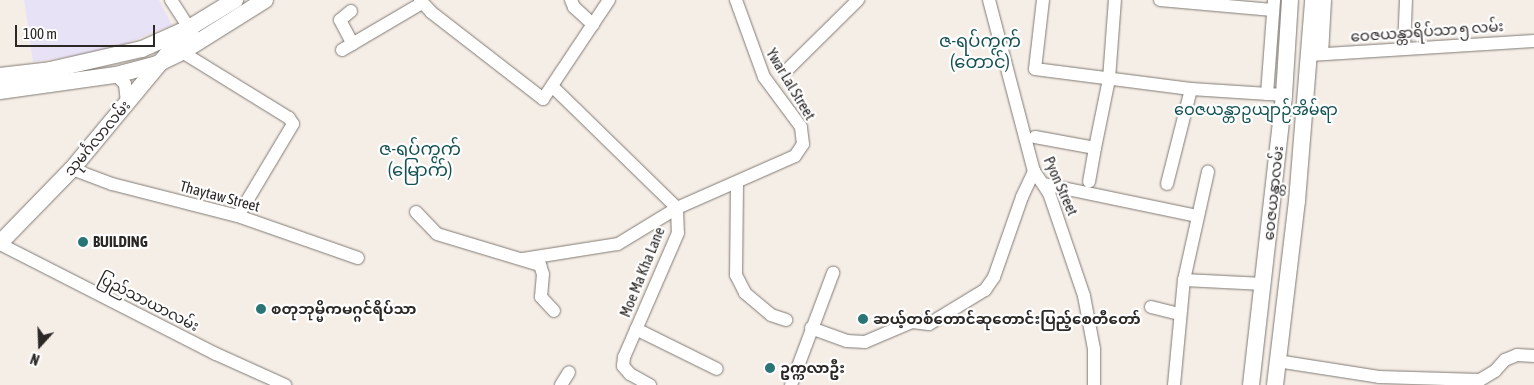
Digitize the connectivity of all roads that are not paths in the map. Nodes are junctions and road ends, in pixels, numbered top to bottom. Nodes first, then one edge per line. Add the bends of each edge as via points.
1 (170, 0) edge
2 (235, 0) edge
3 (265, 0) edge
4 (571, 0) edge
5 (609, 0) edge
6 (736, 0) edge
7 (858, 0) edge
8 (989, 0) edge
9 (1043, 0) edge
10 (1115, 0) edge
11 (1160, 0) edge
12 (1290, 0) edge
13 (1313, 0) edge
14 (1325, 0) edge
15 (1406, 0) edge
16 (421, 2) edge
17 (1273, 5) edge
18 (351, 11) dead end
19 (592, 25) junction
20 (190, 28) junction
21 (1534, 41) edge
22 (199, 42) junction
23 (1404, 48) junction
24 (126, 52) junction
25 (182, 52) junction
26 (1316, 55) junction
27 (157, 64) junction
28 (140, 69) junction
29 (787, 70) dead end
30 (0, 76) edge
31 (116, 76) junction
32 (1109, 79) junction
33 (139, 86) junction
34 (553, 87) junction
35 (1190, 89) junction
36 (0, 90) edge
37 (1267, 94) junction
38 (1284, 95) junction
39 (126, 102) junction
40 (1035, 137) dead end
41 (1095, 148) junction
42 (72, 169) junction
43 (1034, 171) junction
44 (1208, 172) dead end
45 (1089, 181) dead end
46 (737, 183) junction
47 (1044, 184) junction
48 (1168, 184) dead end
49 (1273, 198) junction
50 (1297, 201) junction
51 (677, 208) junction
52 (416, 212) dead end
53 (238, 216) junction
54 (1197, 216) junction
55 (0, 244) edge
56 (358, 258) dead end
57 (523, 259) junction
58 (833, 273) dead end
59 (1184, 280) junction
60 (1264, 284) junction
61 (1151, 307) dead end
62 (554, 310) dead end
63 (1180, 314) junction
64 (786, 320) dead end
65 (811, 328) junction
66 (636, 329) junction
67 (1534, 356) edge
68 (1278, 361) junction
69 (717, 369) dead end
70 (569, 372) dead end
71 (285, 385) edge
72 (561, 385) edge
73 (650, 385) edge
74 (791, 385) edge
75 (1094, 385) edge
76 (1174, 385) edge
77 (1251, 385) edge
78 (1274, 385) edge

1 - 20 street
2 - 20 main road
3 - 22 main road
4 - 19 street
5 - 19 street
6 - 46 street, Ywar Lal Street via 764,76 801,127 803,144 795,156
7 - 29 street
8 - 43 street, Pyon Street
9 - 32 street via 1035,69
10 - 32 street
11 - 17 street
12 - 38 main road, ဝေဇယန္တာလမ်း
13 - 26 main road, ဝေဇယန္တာလမ်း
14 - 26 street
15 - 23 street
16 - 18 street via 348,47 340,20
16 - 34 street via 543,99
17 - 37 street
19 - 34 street
20 - 22 street
20 - 24 main road
20 - 27 main road, သုမင်္ဂလာလမ်း
21 - 23 street, ဝေဇယန္တာရိပ်သာ ၅ လမ်း
22 - 25 main road
23 - 26 street, ဝေဇယန္တာရိပ်သာ ၅ လမ်း
24 - 28 street via 135,58
24 - 30 main road via 50,70
25 - 27 main road
25 - 53 street via 293,124
26 - 50 main road, ဝေဇယန္တာလမ်း
27 - 28 main road
27 - 33 main road, သုမင်္ဂလာလမ်း
28 - 31 main road
28 - 33 street
31 - 36 main road
31 - 39 street via 125,84
32 - 35 street
32 - 41 street
33 - 39 main road, သုမင်္ဂလာလမ်း
34 - 51 street
35 - 37 street
35 - 48 street
37 - 38 street
38 - 49 main road, ဝေဇယန္တာလမ်း
39 - 42 main road, သုမင်္ဂလာလမ်း
40 - 41 street
41 - 45 street
42 - 53 street, Thaytaw Street via 112,184
42 - 55 main road, သုမင်္ဂလာလမ်း
43 - 47 street, Pyon Street
43 - 65 street via 994,277 979,295 929,324 912,322 865,342 847,341
44 - 54 street
46 - 51 street
46 - 64 street via 736,275 745,294 771,315
47 - 54 street
47 - 75 street, Pyon Street via 1084,296 1094,349
49 - 50 main road
49 - 60 main road, ဝေဇယန္တာလမ်း
50 - 68 main road, ဝေဇယန္တာလမ်း
51 - 57 street via 618,244
51 - 66 street, Moe Ma Kha Lane via 678,233
52 - 57 street via 437,234
53 - 56 street, Thaytaw Street
54 - 59 street
55 - 71 street, ပြည်သာယာလမ်း via 216,354
57 - 62 street via 543,268 541,297
58 - 65 street
59 - 60 street
59 - 63 street
60 - 77 main road, ဝေဇယန္တာလမ်း
61 - 63 street
63 - 76 street
65 - 74 street
66 - 69 street
66 - 73 street, Moe Ma Kha Lane via 624,357 624,366 630,374
67 - 68 street via 1517,355 1505,360 1480,380 1379,377
68 - 78 main road, ဝေဇယန္တာလမ်း
70 - 72 street

